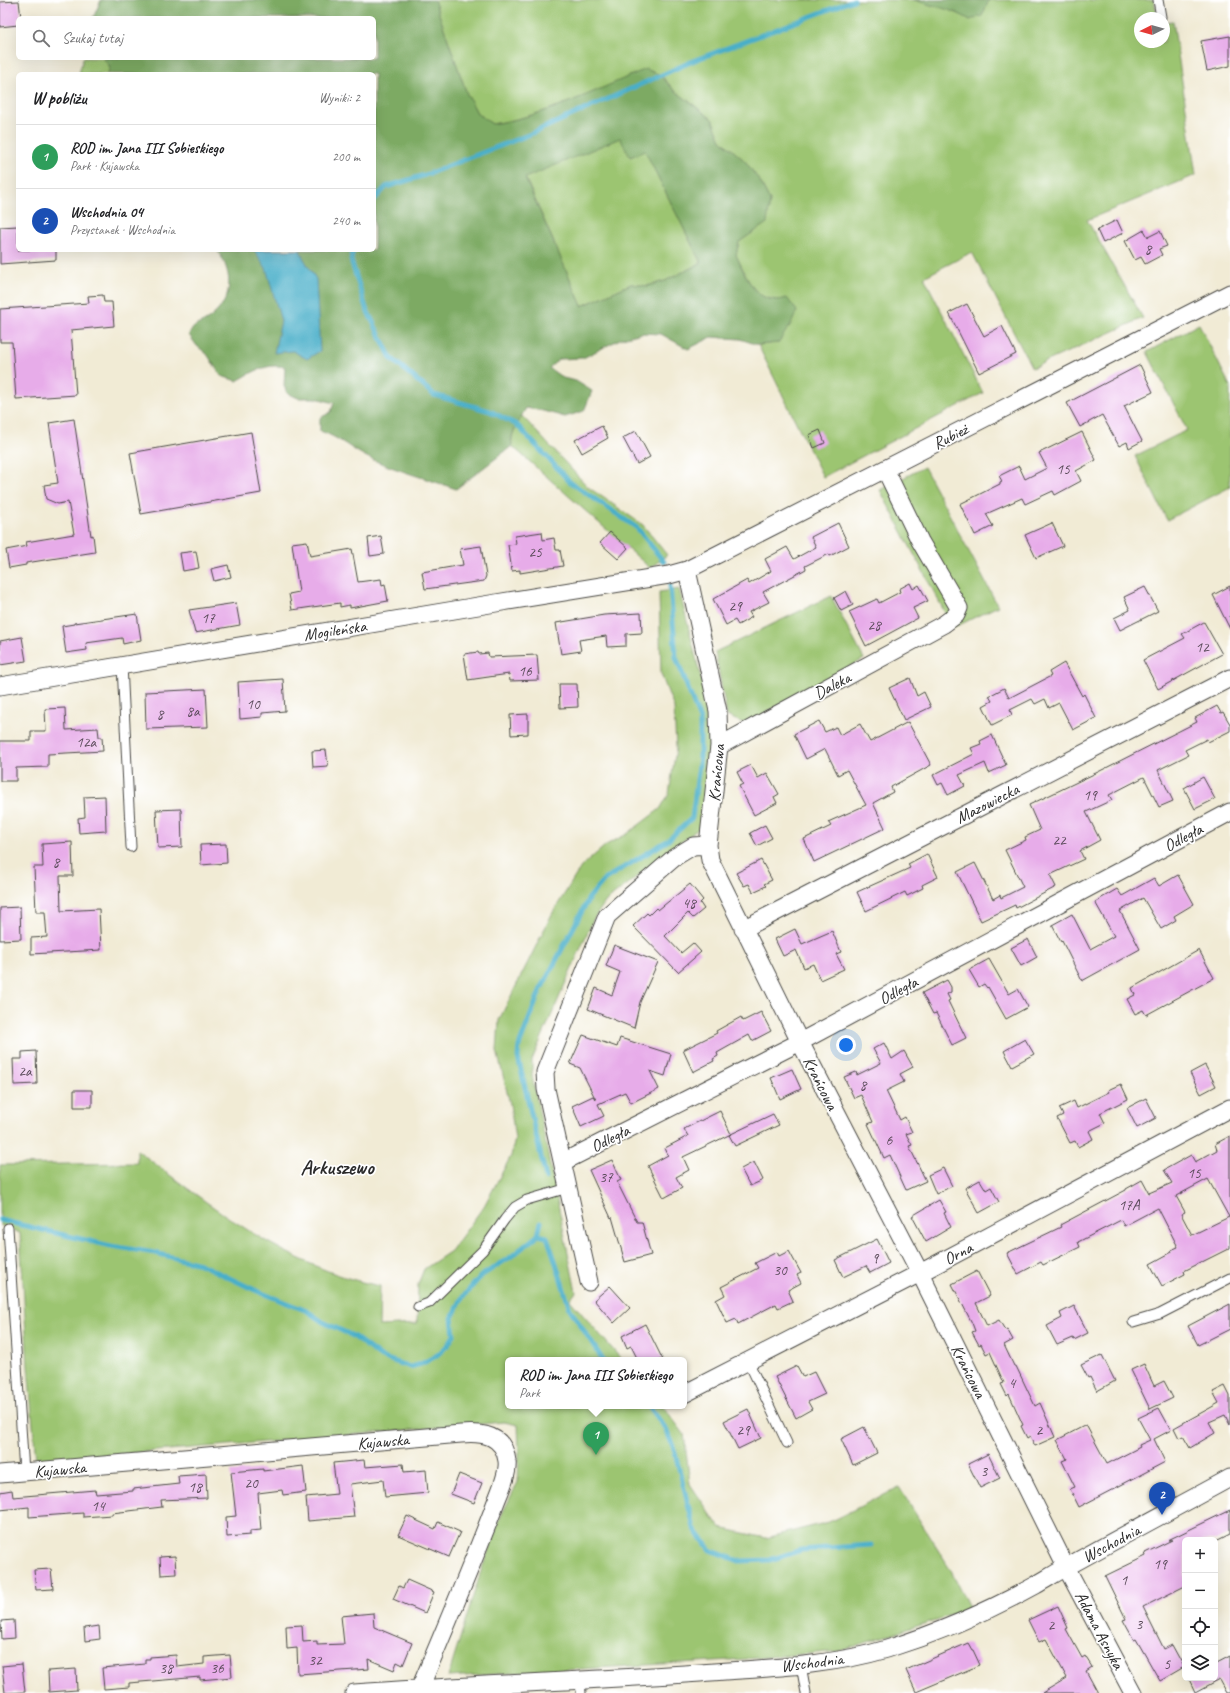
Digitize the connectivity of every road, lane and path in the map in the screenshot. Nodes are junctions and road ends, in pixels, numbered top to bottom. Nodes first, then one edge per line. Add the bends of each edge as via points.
1 (1158, 0) edge
2 (1160, 12) edge
3 (1230, 293) edge
4 (885, 469) junction
5 (687, 570) junction
6 (670, 575) joint
7 (122, 665) junction
8 (1230, 678) edge
9 (0, 686) edge
10 (720, 746) junction
11 (1230, 812) edge
12 (708, 845) junction
13 (131, 847) dead end
14 (744, 929) junction
15 (800, 1042) junction
16 (1230, 1108) edge
17 (562, 1162) junction
18 (568, 1188) junction
19 (8, 1228) dead end
20 (920, 1274) junction
21 (1230, 1278) edge
22 (589, 1282) dead end
23 (418, 1307) dead end
24 (1133, 1322) dead end
25 (748, 1361) junction
26 (687, 1392) edge
27 (787, 1443) dead end
28 (24, 1472) junction
29 (0, 1474) edge
30 (1230, 1478) edge
31 (1066, 1567) junction
32 (801, 1665) junction
33 (580, 1687) edge
34 (420, 1688) junction
35 (354, 1693) edge
36 (806, 1693) edge
37 (1134, 1693) edge

1 - 2 lane
3 - 4 street, Rubież
4 - 5 street, Rubież
4 - 10 street, Daleka via 920,541 959,608 956,616
5 - 6 street, Rubież
5 - 10 street, Krańcowa via 718,711
6 - 7 street, Mogileńska
7 - 9 street, Mogileńska
7 - 13 lane
8 - 14 street, Mazowiecka
10 - 12 street, Krańcowa
11 - 15 street, Odległa
12 - 14 street, Krańcowa via 710,860
12 - 17 street via 693,846 675,857 607,916 544,1072
14 - 15 street, Krańcowa
15 - 17 street, Odległa
15 - 20 street, Krańcowa
16 - 20 street, Orna
17 - 18 street
18 - 22 street
18 - 23 lane via 527,1200 515,1207 483,1250 429,1303
19 - 28 lane
20 - 25 street, Orna
20 - 31 street, Krańcowa
21 - 24 lane via 1160,1314
25 - 26 street, Orna
25 - 27 lane
28 - 29 street, Kujawska
28 - 34 street, Kujawska via 461,1434 476,1433 490,1436 502,1445 507,1461 505,1478
30 - 31 street, Wschodnia
31 - 32 street, Wschodnia via 978,1613 932,1632 854,1657
31 - 37 street, Adama Asnyka
32 - 33 street, Wschodnia
32 - 36 lane
33 - 34 street, Wschodnia
34 - 35 street, Wschodnia

